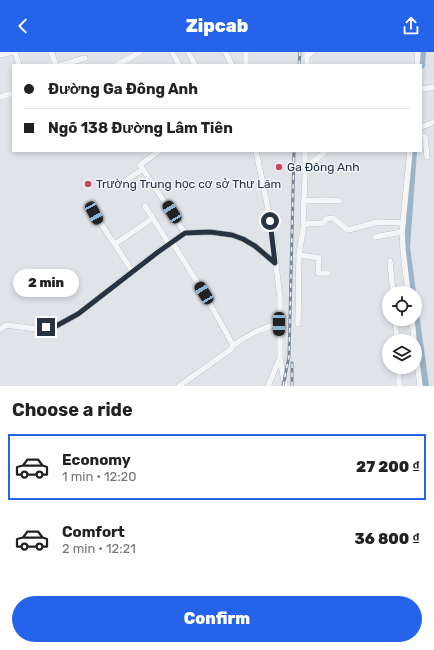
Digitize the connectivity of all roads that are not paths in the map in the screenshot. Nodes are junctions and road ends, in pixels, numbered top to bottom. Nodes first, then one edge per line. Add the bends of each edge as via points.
1 (14, 52) edge
2 (51, 52) edge
3 (140, 52) edge
4 (172, 52) edge
5 (188, 52) edge
6 (225, 52) edge
7 (246, 52) edge
8 (314, 52) edge
9 (418, 52) edge
10 (307, 54) edge
11 (0, 55) edge
12 (85, 58) dead end
13 (20, 64) edge
14 (56, 64) edge
15 (64, 64) edge
16 (119, 64) edge
17 (178, 64) edge
18 (194, 64) edge
19 (231, 64) edge
20 (246, 64) edge
21 (306, 64) edge
22 (417, 64) edge
23 (434, 87) edge
24 (423, 89) dead end
25 (12, 93) edge
26 (0, 97) edge
27 (434, 122) edge
28 (422, 127) edge
29 (422, 136) edge
30 (158, 152) edge
31 (256, 152) edge
32 (305, 152) edge
33 (324, 152) edge
34 (410, 152) edge
35 (427, 157) dead end
36 (305, 168) junction
37 (143, 169) junction
38 (120, 185) dead end
39 (304, 201) junction
40 (340, 201) dead end
41 (145, 206) dead end
42 (94, 213) dead end
43 (153, 218) junction
44 (403, 223) junction
45 (304, 224) junction
46 (402, 232) junction
47 (185, 233) junction
48 (375, 237) dead end
49 (171, 243) junction
50 (115, 244) junction
51 (299, 255) junction
52 (390, 261) dead end
53 (275, 263) junction
54 (133, 272) junction
55 (328, 273) dead end
56 (392, 286) edge
57 (407, 286) edge
58 (279, 324) junction
59 (298, 324) dead end
60 (0, 330) edge
61 (233, 345) junction
62 (280, 359) junction
63 (399, 374) edge
64 (418, 374) edge
65 (179, 386) edge
66 (268, 386) edge
67 (285, 386) edge
68 (399, 386) edge
69 (420, 386) edge

1 - 11 street
1 - 13 street
2 - 14 street
3 - 16 street
4 - 17 street
5 - 18 street
6 - 19 street
7 - 20 street
8 - 10 street
9 - 22 street
10 - 21 street
12 - 15 street
23 - 24 street
25 - 26 street
27 - 28 street
29 - 35 street via 425,137
30 - 37 street via 140,165
31 - 53 street via 271,224
32 - 36 street
33 - 36 street
34 - 44 street
36 - 39 street
37 - 38 street
37 - 47 street
39 - 40 street
39 - 45 street
41 - 43 street
42 - 50 street
43 - 49 street
43 - 50 street
44 - 45 street via 378,222 348,230 333,218 324,222
44 - 46 street
45 - 51 street
46 - 48 street
46 - 57 street
47 - 49 street
47 - 53 street via 210,232 232,235 255,246
49 - 54 street
49 - 61 street via 204,293
50 - 54 street
51 - 55 street via 319,258 318,273
51 - 59 street
52 - 56 street
53 - 58 street via 280,298
54 - 60 street via 78,314 56,326 37,328 6,325
58 - 61 street via 259,330
58 - 62 street
61 - 65 street via 230,350
62 - 66 street
62 - 67 street
63 - 68 street
64 - 69 street

